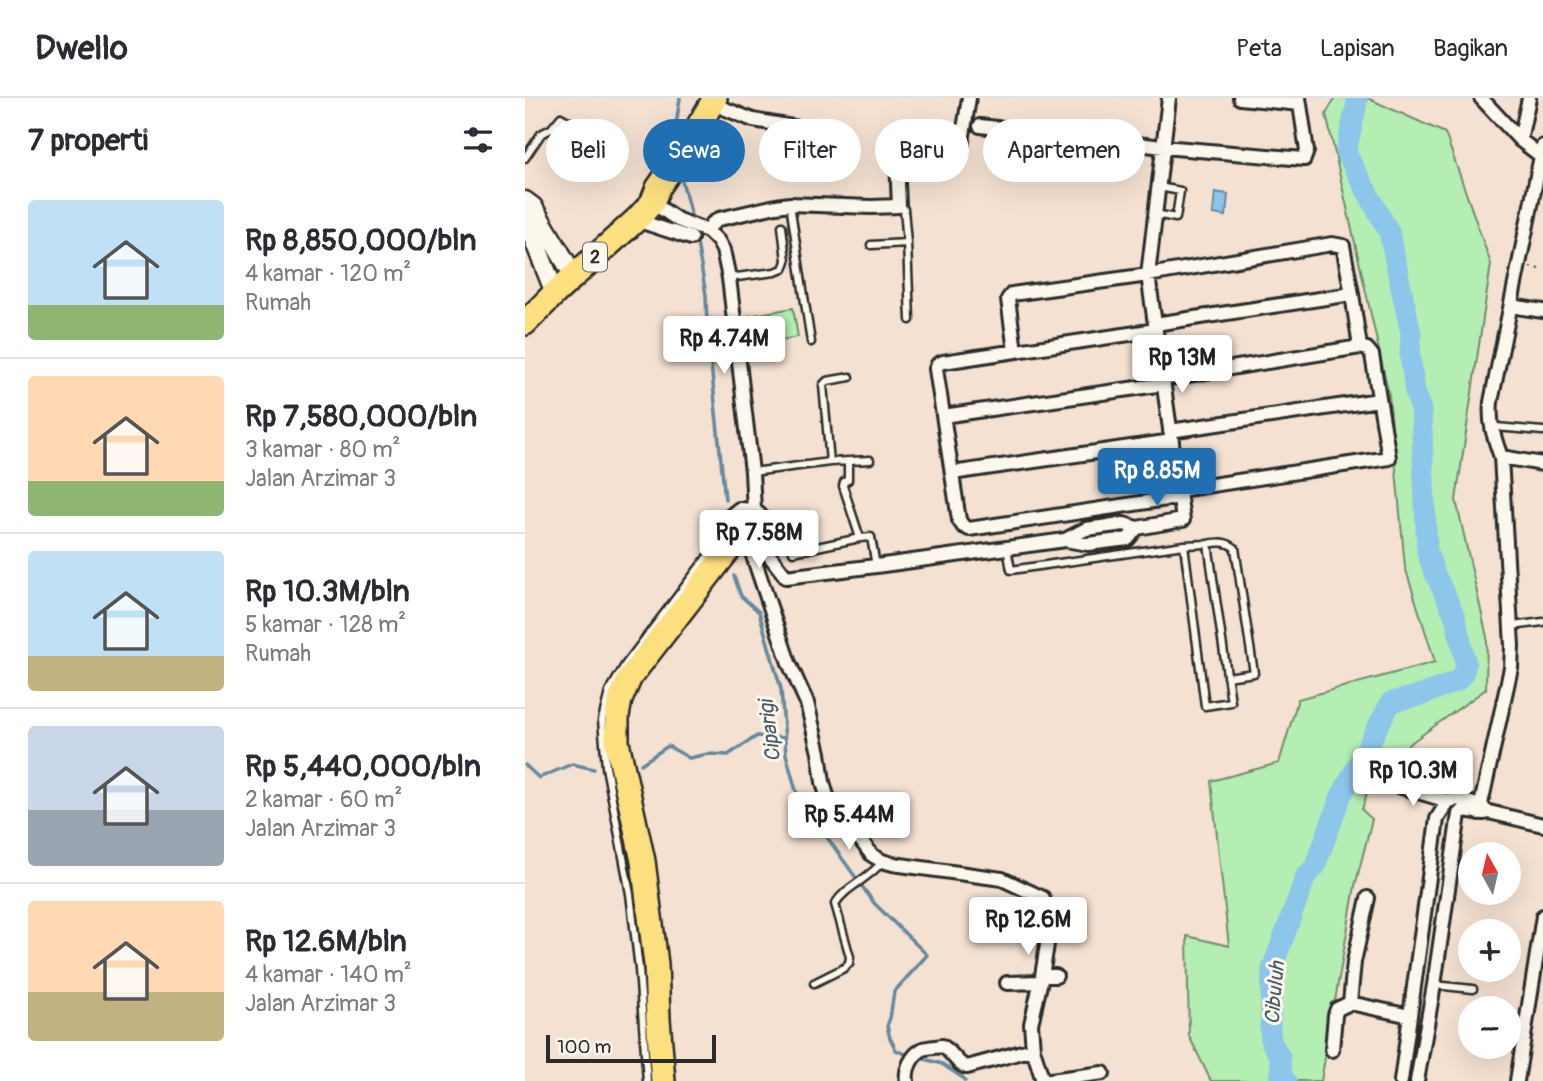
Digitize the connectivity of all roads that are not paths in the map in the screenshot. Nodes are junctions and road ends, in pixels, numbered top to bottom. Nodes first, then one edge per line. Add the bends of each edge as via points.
1 (969, 98) edge
2 (1169, 98) edge
3 (1240, 98) edge
4 (1481, 98) edge
5 (1529, 98) edge
6 (714, 101) edge
7 (1300, 101) edge
8 (759, 121) edge
9 (980, 126) dead end
10 (546, 132) edge
11 (1520, 140) junction
12 (1163, 147) junction
13 (1542, 151) edge
14 (525, 158) edge
15 (1159, 187) junction
16 (656, 190) junction
17 (525, 201) edge
18 (790, 204) junction
19 (899, 206) junction
20 (1155, 214) junction
21 (632, 216) junction
22 (525, 217) edge
23 (782, 226) dead end
24 (707, 230) junction
25 (691, 238) dead end
26 (907, 243) junction
27 (871, 245) dead end
28 (571, 272) junction
29 (1148, 275) junction
30 (729, 278) junction
31 (553, 287) junction
32 (1352, 295) junction
33 (1511, 306) junction
34 (525, 308) edge
35 (1543, 311) edge
36 (910, 320) dead end
37 (525, 323) edge
38 (1156, 327) junction
39 (811, 342) dead end
40 (1360, 346) junction
41 (1015, 351) junction
42 (850, 377) dead end
43 (1163, 382) junction
44 (1380, 400) junction
45 (943, 416) junction
46 (1491, 430) junction
47 (1543, 431) edge
48 (1171, 436) junction
49 (1501, 457) junction
50 (870, 460) dead end
51 (829, 462) junction
52 (848, 462) junction
53 (1543, 464) edge
54 (752, 472) junction
55 (952, 473) junction
56 (1179, 493) junction
57 (754, 510) junction
58 (860, 538) junction
59 (742, 541) junction
60 (1208, 544) junction
61 (1184, 545) junction
62 (1007, 548) junction
63 (793, 552) dead end
64 (876, 566) junction
65 (1543, 622) edge
66 (1512, 625) junction
67 (1227, 677) junction
68 (1388, 783) dead end
69 (1448, 801) junction
70 (1483, 810) junction
71 (1543, 825) edge
72 (882, 861) junction
73 (1368, 898) dead end
74 (1543, 916) edge
75 (1056, 976) dead end
76 (1041, 979) junction
77 (814, 983) dead end
78 (1007, 984) dead end
79 (1434, 985) junction
80 (1473, 989) dead end
81 (1350, 1003) junction
82 (1410, 1016) junction
83 (1033, 1049) junction
84 (1332, 1049) dead end
85 (1103, 1073) dead end
86 (647, 1081) edge
87 (663, 1081) edge
88 (907, 1081) edge
89 (1043, 1081) edge
90 (1401, 1081) edge
91 (1417, 1081) edge
92 (1517, 1081) edge

1 - 19 street via 957,153 951,157 900,155
2 - 12 street
3 - 7 street
4 - 11 street
5 - 11 street
6 - 8 street
6 - 16 highway, 2
7 - 12 street via 1307,151 1304,159
9 - 12 street
10 - 14 lane
11 - 13 street
12 - 15 street
13 - 33 street
15 - 20 street
15 - 20 lane via 1180,191 1176,218
16 - 21 highway, 2
16 - 24 street via 678,220
17 - 28 main road
18 - 19 street
18 - 24 street via 719,219
18 - 39 lane
19 - 26 lane via 904,209
20 - 29 street
21 - 25 street
21 - 28 highway, 2
22 - 31 main road
23 - 30 lane via 783,269
24 - 30 street via 723,250
26 - 27 lane
26 - 36 lane
28 - 31 highway, 2
29 - 32 street via 1332,244 1344,248
29 - 38 street
29 - 41 street via 1012,294 1008,299
30 - 54 street
31 - 34 highway, 2
31 - 37 highway, 2
32 - 38 street
32 - 40 street
33 - 35 street
33 - 46 street via 1493,386
38 - 41 street
38 - 43 street
40 - 43 street
40 - 44 street via 1372,355
41 - 45 street via 938,364
42 - 51 lane via 823,385
43 - 45 street
43 - 48 street
44 - 48 street
44 - 56 street via 1389,458
45 - 55 street
46 - 47 lane
46 - 49 street
48 - 55 street
48 - 56 street
49 - 53 street
49 - 66 street
50 - 52 lane
51 - 52 lane
51 - 54 lane
52 - 58 lane via 848,480 843,486
54 - 57 street
55 - 56 street via 959,520 969,529
56 - 62 street via 1183,520 1137,528 1128,539 1087,544 1065,540
57 - 59 street via 763,519 765,531
57 - 59 street via 739,509 728,518
58 - 63 lane
58 - 64 lane via 871,537
59 - 64 street via 786,577
59 - 72 street via 807,703 827,796 872,855
59 - 86 lane via 625,665 609,692 602,720 606,767 630,894
59 - 87 highway via 630,677 617,716 617,742 643,861 656,964
60 - 61 lane
60 - 67 lane
60 - 67 lane via 1223,542 1235,548 1254,673
61 - 62 lane via 1011,570
61 - 67 lane via 1205,706 1231,702
62 - 64 street
65 - 66 lane
66 - 70 street via 1511,668
68 - 69 street
69 - 70 street via 1458,799
69 - 82 street via 1437,819
70 - 71 street
70 - 79 street via 1459,814
72 - 76 street via 1002,879 1042,898 1049,932
72 - 77 lane via 835,904 849,963
73 - 81 street
74 - 92 street
75 - 76 street
76 - 78 street
76 - 83 street via 1031,1024
79 - 80 lane
79 - 91 street
81 - 82 street
81 - 84 street via 1337,1009
82 - 90 street
83 - 88 street via 967,1067 942,1046 922,1050 910,1063
83 - 89 street
85 - 89 street

